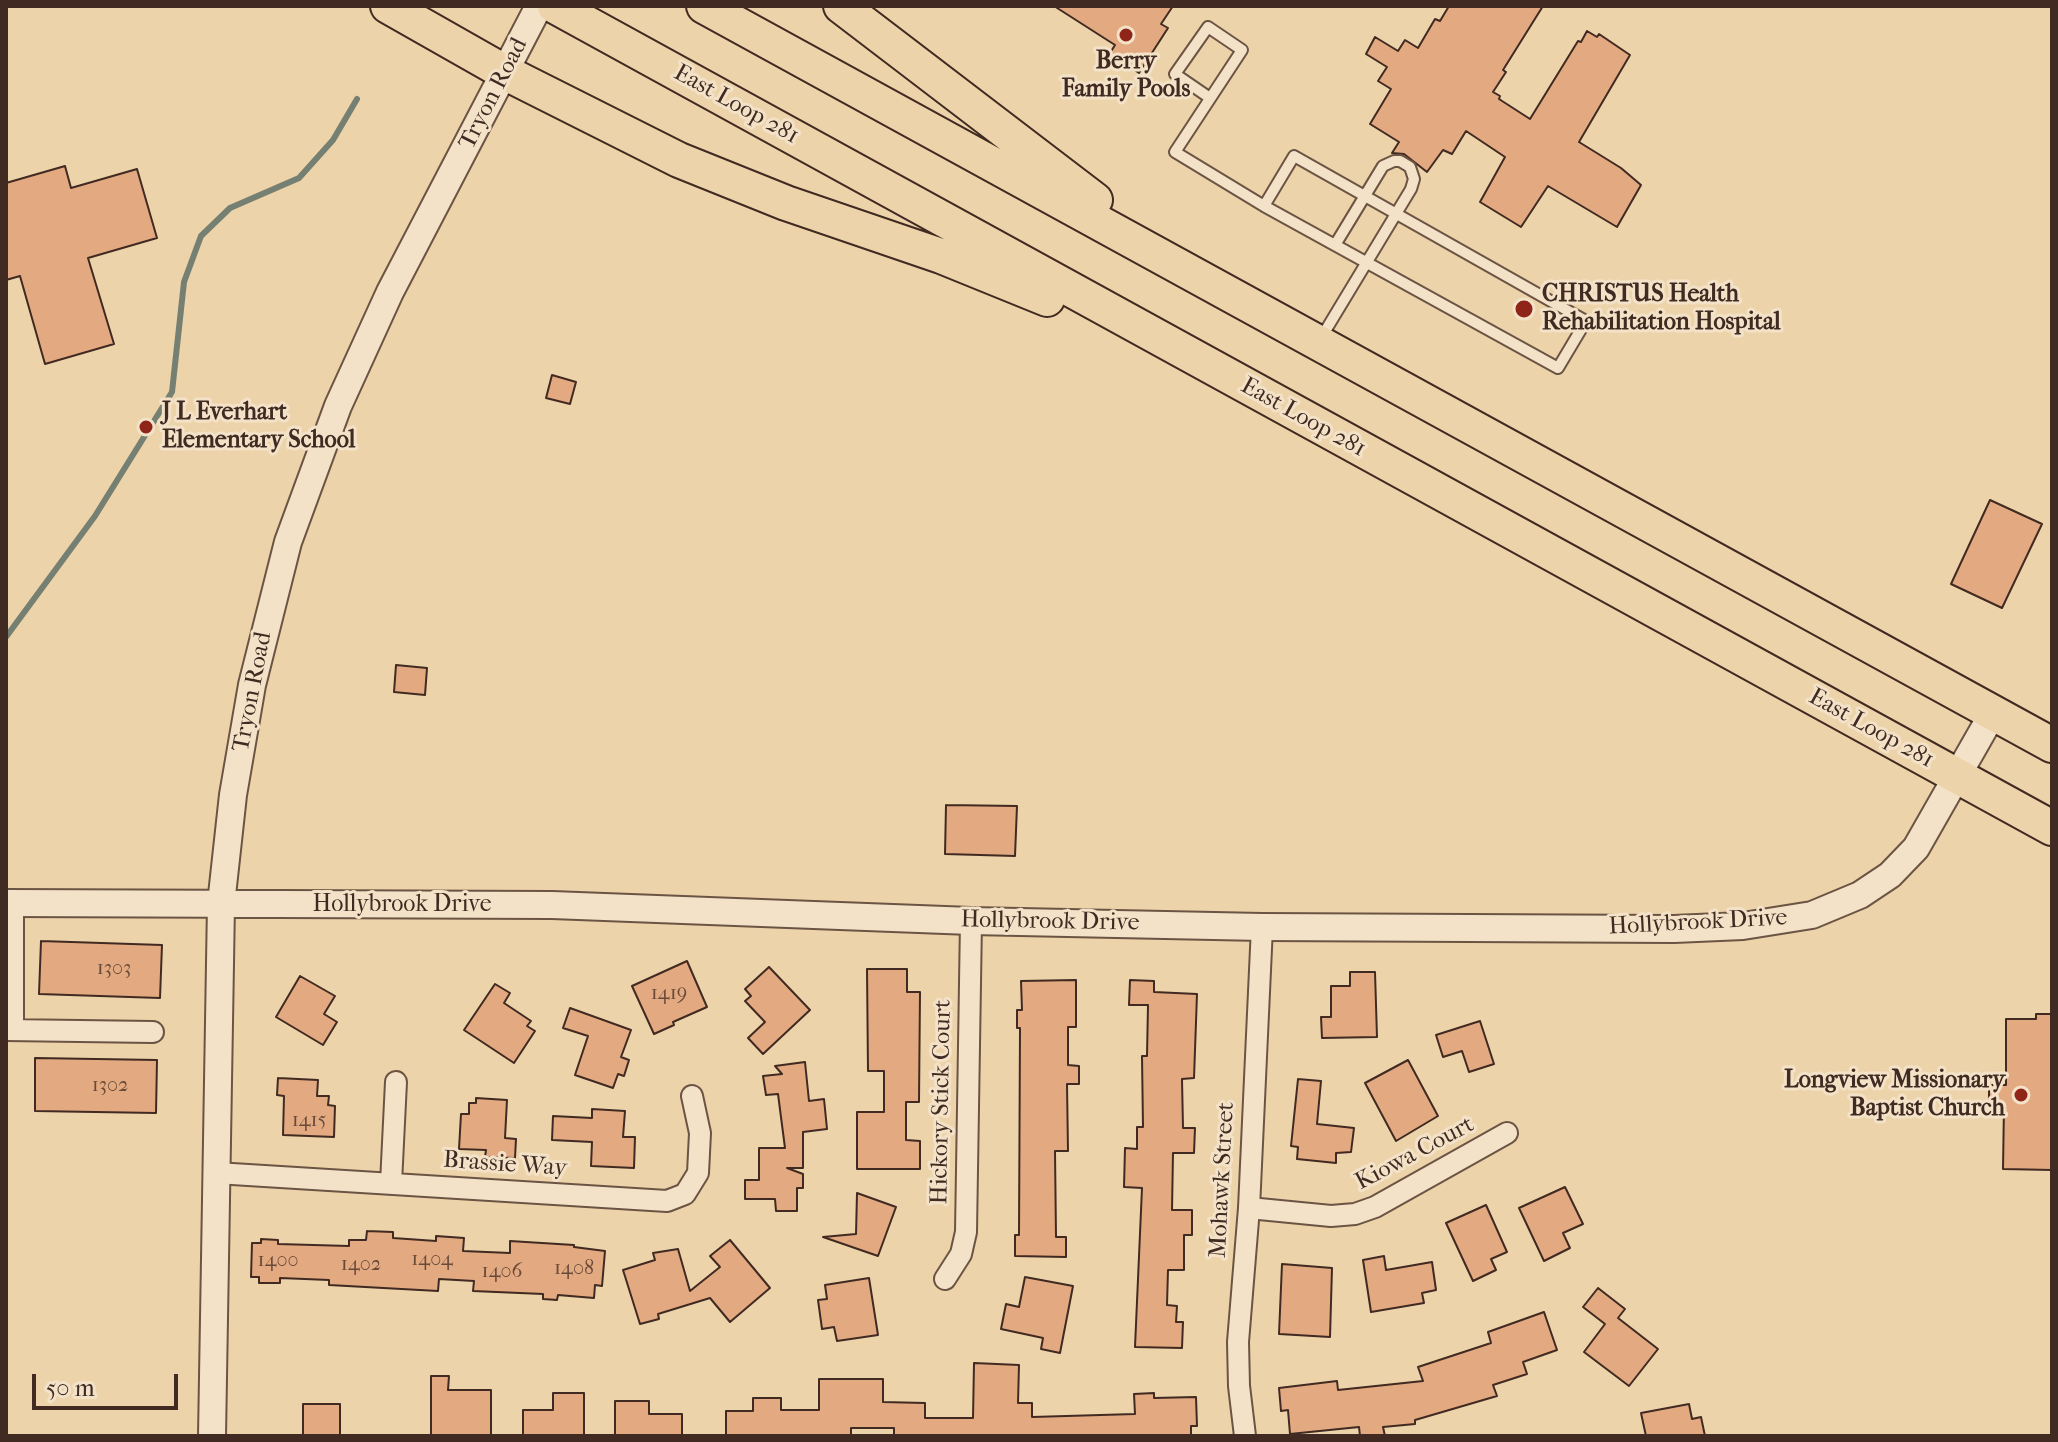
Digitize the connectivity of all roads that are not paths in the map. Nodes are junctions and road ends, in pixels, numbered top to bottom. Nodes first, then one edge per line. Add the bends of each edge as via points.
1 (388, 6) edge
2 (539, 6) edge
3 (555, 6) edge
4 (704, 6) edge
5 (841, 6) edge
6 (506, 73) junction
7 (1210, 98) junction
8 (1365, 196) junction
9 (1264, 206) junction
10 (1396, 214) junction
11 (1335, 245) junction
12 (1366, 263) junction
13 (1209, 283) junction
14 (1318, 343) junction
15 (1181, 350) junction
16 (1993, 713) junction
17 (2052, 745) edge
18 (1957, 777) junction
19 (2052, 828) edge
20 (10, 903) edge
21 (221, 904) junction
22 (971, 921) junction
23 (1262, 927) junction
24 (10, 1030) edge
25 (153, 1032) dead end
26 (396, 1082) dead end
27 (692, 1096) dead end
28 (1507, 1133) dead end
29 (216, 1173) junction
30 (391, 1183) junction
31 (1249, 1208) junction
32 (945, 1279) dead end
33 (212, 1436) edge
34 (1245, 1436) edge

1 - 6 highway
2 - 6 street, Tryon Road
3 - 15 highway, East Loop 281
4 - 13 highway
5 - 13 highway
6 - 15 highway via 729,181 968,266 1081,315
6 - 21 street, Tryon Road via 377,319 304,492 252,685
7 - 7 lane via 1242,50 1208,27 1175,74
7 - 9 lane via 1175,152
8 - 9 lane via 1294,156
8 - 10 lane
8 - 10 lane via 1383,166 1406,163 1413,185
8 - 11 lane
9 - 11 lane
10 - 12 lane
10 - 12 lane via 1586,321 1558,368
11 - 12 lane
12 - 14 lane
13 - 14 highway
14 - 16 highway
15 - 18 highway, East Loop 281
16 - 17 highway
16 - 18 street, Hollybrook Drive
18 - 19 highway, East Loop 281
18 - 23 street, Hollybrook Drive via 1916,848 1897,869 1852,899 1796,919 1674,929
20 - 21 street, Hollybrook Drive
20 - 24 street
21 - 22 street, Hollybrook Drive via 552,905
21 - 29 street, Tryon Road
22 - 23 street, Hollybrook Drive
22 - 32 street, Hickory Stick Court via 966,1232 961,1254
23 - 31 street, Mohawk Street
24 - 25 street
26 - 30 street
27 - 30 street, Brassie Way via 700,1133 698,1173 690,1190 673,1200
28 - 31 street, Kiowa Court via 1365,1211 1331,1216
29 - 30 street, Brassie Way
29 - 33 street, Tryon Road
31 - 34 street, Mohawk Street via 1238,1365

